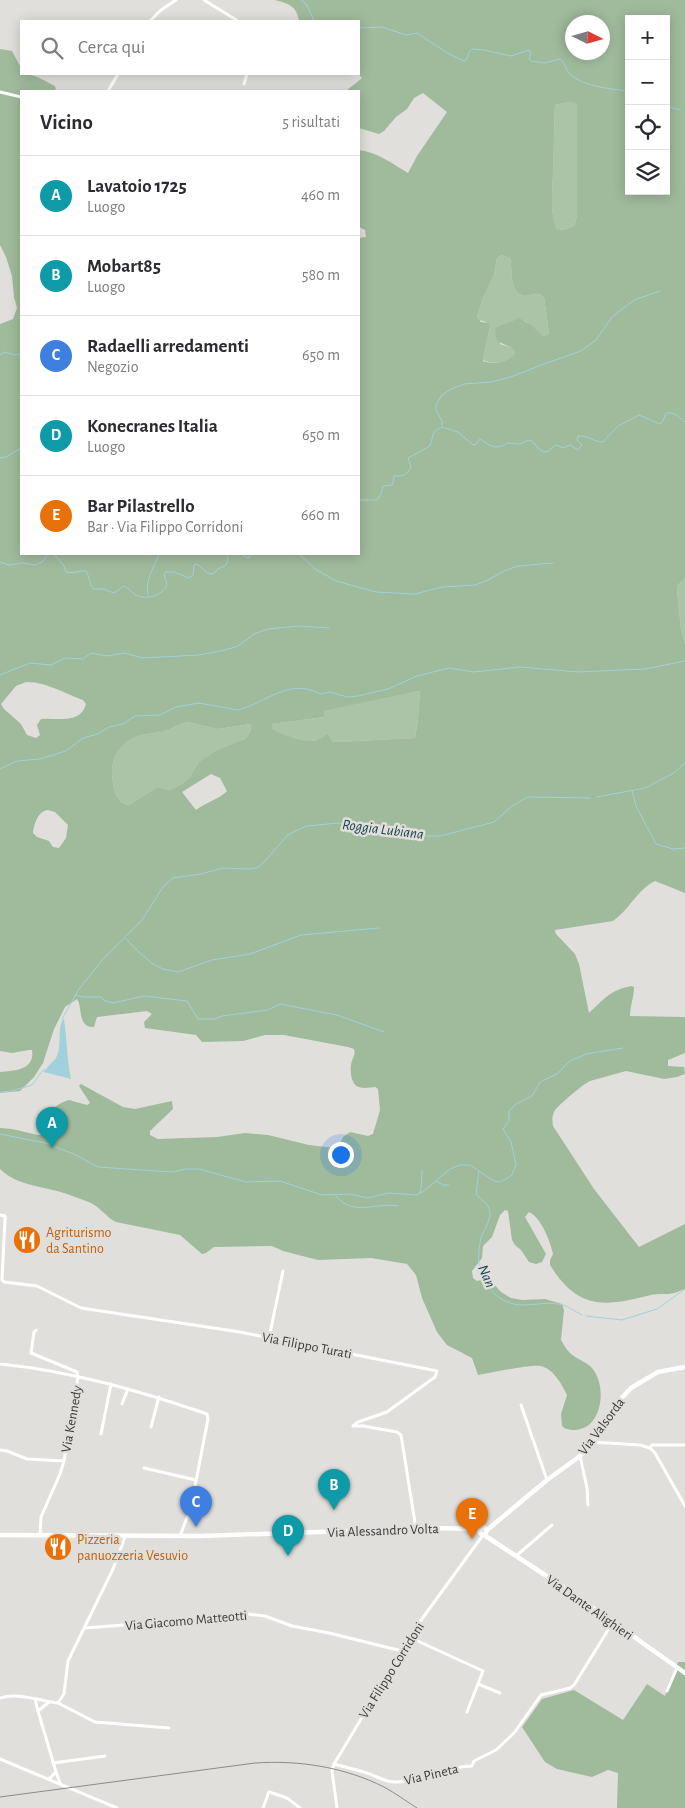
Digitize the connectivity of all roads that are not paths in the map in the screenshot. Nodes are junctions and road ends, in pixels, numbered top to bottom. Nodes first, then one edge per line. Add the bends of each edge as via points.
1 (176, 0) edge
2 (204, 0) edge
3 (151, 20) edge
4 (236, 20) edge
5 (117, 75) edge
6 (247, 75) edge
7 (244, 84) dead end
8 (109, 90) edge
9 (0, 92) edge
10 (20, 97) edge
11 (1, 1215) edge
12 (283, 1271) dead end
13 (36, 1330) dead end
14 (269, 1338) junction
15 (0, 1364) edge
16 (685, 1367) edge
17 (78, 1377) junction
18 (111, 1384) junction
19 (128, 1390) junction
20 (159, 1397) junction
21 (122, 1404) dead end
22 (521, 1405) dead end
23 (151, 1427) dead end
24 (101, 1434) dead end
25 (592, 1442) junction
26 (685, 1445) edge
27 (650, 1448) junction
28 (0, 1450) edge
29 (580, 1456) junction
30 (64, 1461) junction
31 (144, 1468) dead end
32 (196, 1480) junction
33 (547, 1480) junction
34 (588, 1506) dead end
35 (685, 1506) edge
36 (552, 1525) dead end
37 (416, 1529) junction
38 (483, 1532) junction
39 (0, 1535) edge
40 (40, 1536) junction
41 (180, 1536) junction
42 (125, 1537) junction
43 (516, 1556) junction
44 (613, 1622) junction
45 (85, 1628) junction
46 (411, 1638) junction
47 (402, 1651) junction
48 (677, 1668) junction
49 (685, 1673) edge
50 (478, 1684) junction
51 (667, 1691) dead end
52 (500, 1693) dead end
53 (0, 1698) edge
54 (34, 1698) junction
55 (49, 1702) junction
56 (58, 1703) junction
57 (38, 1711) junction
58 (467, 1712) dead end
59 (168, 1728) dead end
60 (104, 1756) dead end
61 (0, 1759) edge
62 (53, 1763) junction
63 (334, 1764) junction
64 (56, 1772) junction
65 (49, 1779) junction
66 (61, 1784) junction
67 (117, 1808) edge
68 (263, 1808) edge
69 (300, 1808) edge
70 (337, 1808) edge

1 - 3 street
2 - 4 street
5 - 8 street
6 - 7 street
9 - 10 street
11 - 14 street, Via Filippo Turati via 5,1219 4,1282 37,1286 81,1308
12 - 14 street
13 - 17 street, Via Kennedy via 31,1353 77,1372
14 - 37 street, Via Filippo Turati via 437,1371 435,1377 387,1412 353,1426 401,1435
15 - 17 street
16 - 25 street, Via Valsorda via 658,1372 631,1388
17 - 18 street
17 - 30 street, Via Kennedy
18 - 19 street
18 - 24 street
19 - 20 street
19 - 21 street
20 - 23 street
20 - 32 street via 207,1414
22 - 33 street
25 - 27 street via 640,1444
25 - 29 street, Via Valsorda
26 - 27 street via 660,1444
27 - 35 street
28 - 30 street via 28,1459
29 - 33 street, Via Valsorda
29 - 34 street
30 - 40 street, Via Kennedy via 41,1517
31 - 32 street
32 - 41 street via 191,1507
33 - 38 street, Via Valsorda
36 - 43 street
37 - 38 street, Via Alessandro Volta
37 - 41 street, Via Alessandro Volta
38 - 43 street, Via Dante Alighieri
38 - 46 street, Via Filippo Corridoni
39 - 40 street, Via Alessandro Volta
40 - 42 street, Via Alessandro Volta
41 - 42 street, Via Alessandro Volta
42 - 45 street
43 - 44 street, Via Dante Alighieri
44 - 48 street, Via Dante Alighieri
44 - 63 street, Via Pineta via 574,1685 541,1695 514,1733 496,1750 474,1761 472,1766 456,1767 396,1783
45 - 47 street, Via Giacomo Matteotti via 246,1614
45 - 56 street via 68,1661 64,1694
46 - 47 street, Via Filippo Corridoni
46 - 50 street via 483,1671
47 - 63 street, Via Filippo Corridoni
48 - 49 street, Via Dante Alighieri
48 - 51 street
50 - 52 street
50 - 58 street
53 - 54 street
54 - 55 street
54 - 57 street
55 - 56 street
55 - 57 street
56 - 59 street via 96,1722
57 - 62 street
60 - 62 street
61 - 65 street
62 - 64 street
63 - 70 street via 332,1772
64 - 65 street
64 - 66 street
65 - 66 street
66 - 67 street
68 - 69 street via 269,1792 287,1798

